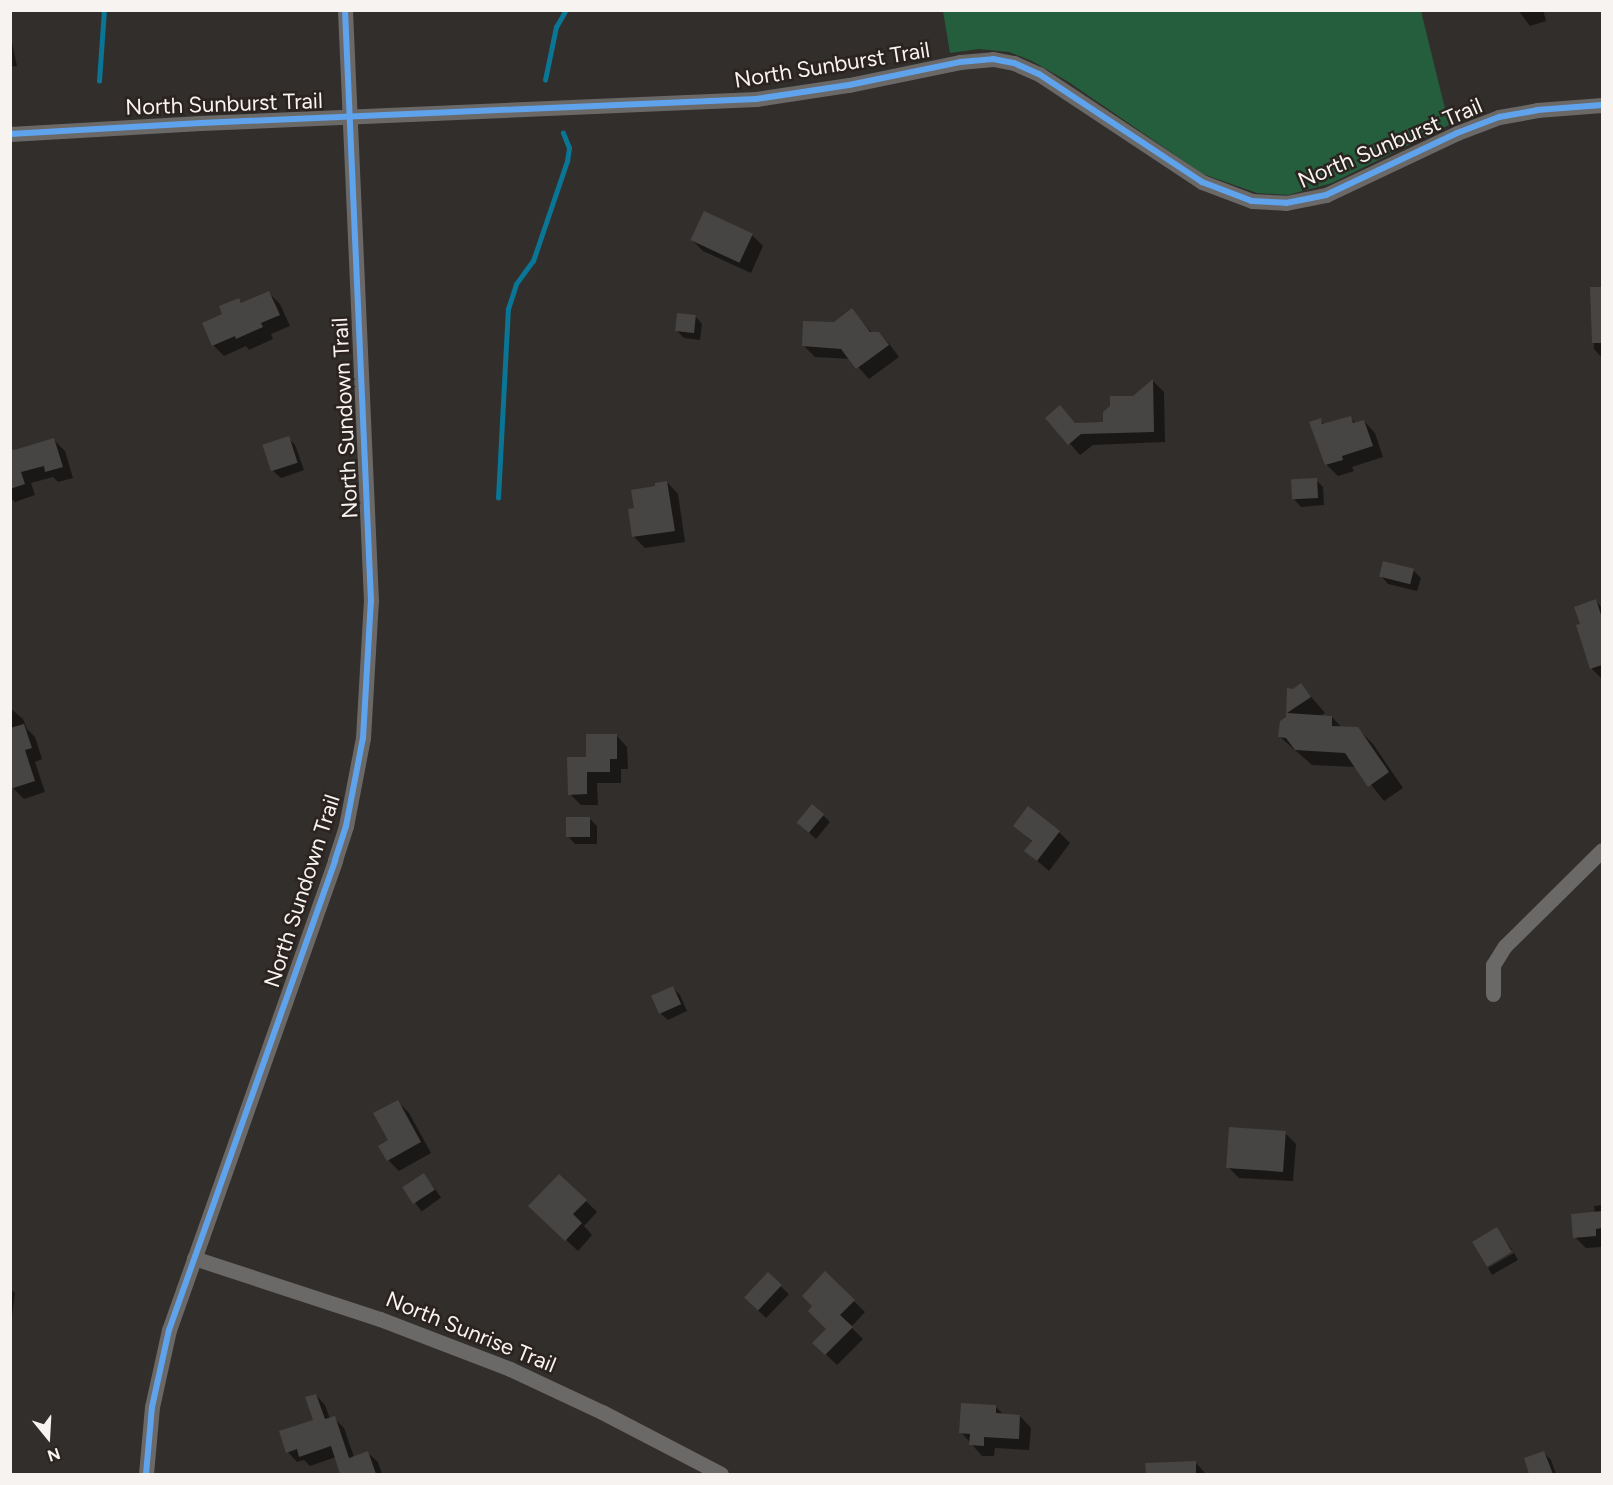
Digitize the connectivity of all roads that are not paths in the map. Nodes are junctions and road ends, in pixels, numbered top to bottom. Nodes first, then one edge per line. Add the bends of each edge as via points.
1 (345, 10) edge
2 (1602, 105) edge
3 (350, 117) junction
4 (10, 134) edge
5 (1602, 850) edge
6 (1493, 994) dead end
7 (194, 1258) junction
8 (146, 1474) edge
9 (722, 1474) edge

1 - 3 street, North Sundown Trail
2 - 3 street, North Sunburst Trail via 1499,117 1326,195 1286,203 1252,201 1202,182 1039,74 993,59 756,99
3 - 4 street, North Sunburst Trail
3 - 7 street, North Sundown Trail via 371,601 363,738 346,826 335,860
5 - 6 street via 1505,946 1493,965
7 - 8 street, North Sundown Trail via 161,1360
7 - 9 street, North Sunrise Trail via 380,1319 510,1369

